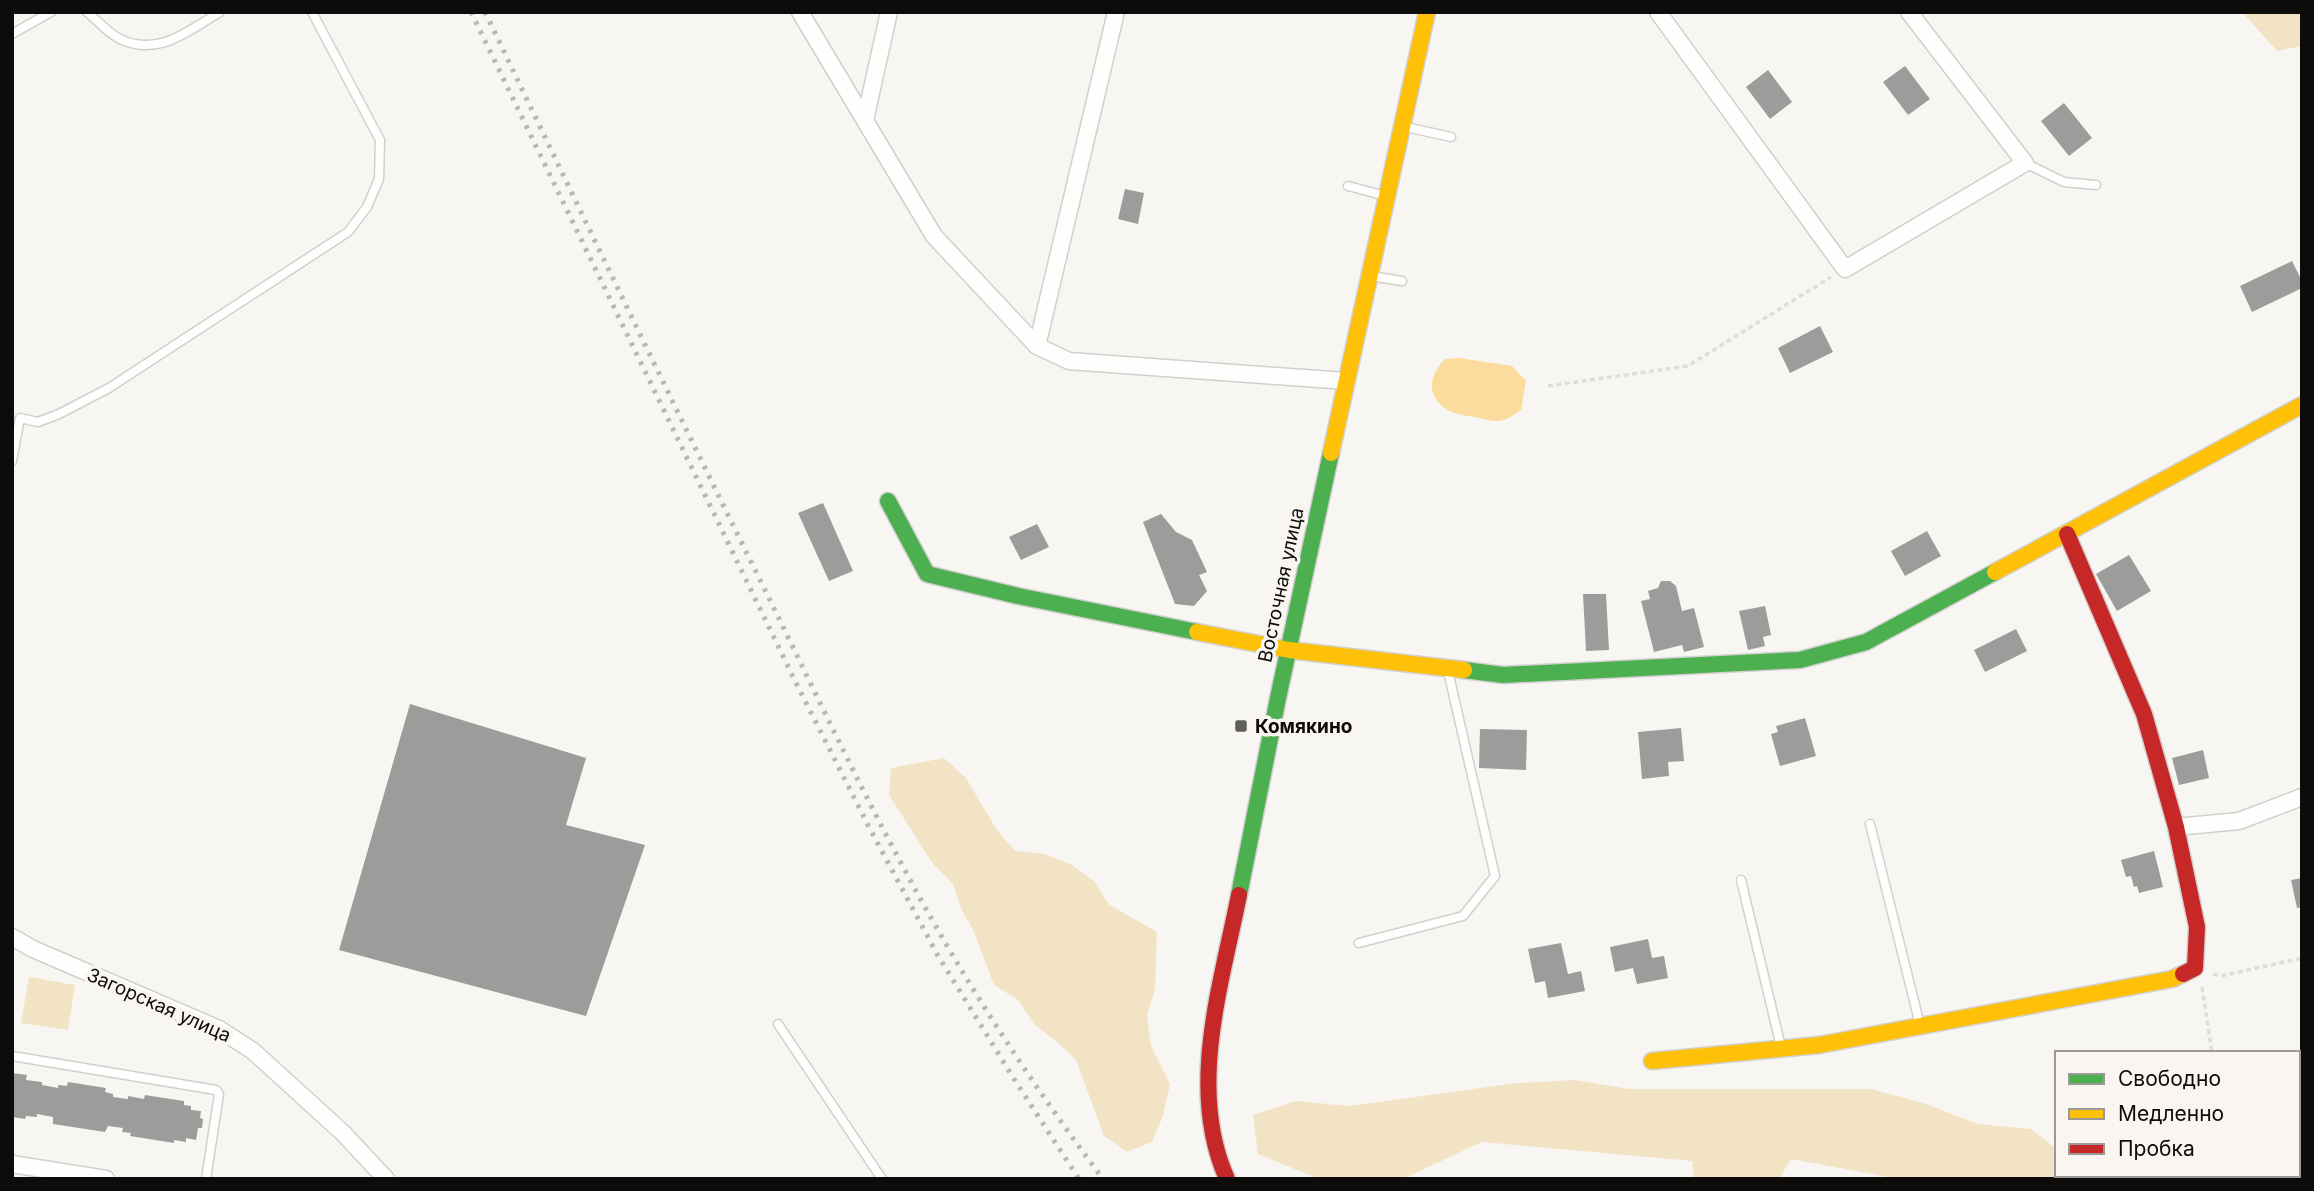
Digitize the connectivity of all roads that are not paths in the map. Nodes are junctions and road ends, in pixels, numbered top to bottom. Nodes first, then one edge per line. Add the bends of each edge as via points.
1 (51, 12) edge
2 (87, 12) edge
3 (220, 12) edge
4 (313, 12) edge
5 (800, 12) edge
6 (889, 12) edge
7 (1116, 12) edge
8 (1426, 12) edge
9 (1658, 12) edge
10 (1909, 12) edge
11 (12, 34) edge
12 (865, 120) junction
13 (1402, 126) junction
14 (1451, 137) dead end
15 (2025, 163) junction
16 (2096, 185) dead end
17 (1348, 186) dead end
18 (1387, 196) junction
19 (1369, 275) junction
20 (1402, 281) dead end
21 (1037, 346) junction
22 (1346, 381) junction
23 (2302, 405) edge
24 (16, 417) edge
25 (12, 461) edge
26 (888, 501) dead end
27 (2067, 534) junction
28 (1289, 650) junction
29 (1447, 668) junction
30 (2302, 797) edge
31 (1870, 824) dead end
32 (2176, 827) junction
33 (1741, 880) dead end
34 (12, 937) edge
35 (1359, 943) dead end
36 (778, 1024) dead end
37 (1921, 1026) junction
38 (1782, 1049) junction
39 (12, 1056) edge
40 (1652, 1061) dead end
41 (12, 1164) edge
42 (1224, 1174) edge
43 (106, 1179) edge
44 (206, 1179) edge
45 (386, 1179) edge
46 (882, 1179) edge

1 - 11 lane
2 - 3 lane via 120,40 144,46 165,44
4 - 24 lane via 380,140 379,179 348,232 109,388 38,422
5 - 12 street
6 - 12 street
7 - 21 street
8 - 13 street, Восточная улица
9 - 15 street via 1844,269
10 - 15 street
12 - 21 street via 934,236
13 - 14 lane
13 - 18 street, Восточная улица
15 - 16 lane via 2064,182
17 - 18 lane
18 - 19 street, Восточная улица
19 - 20 lane
19 - 22 street, Восточная улица
21 - 22 street via 1069,361
22 - 28 street, Восточная улица
23 - 27 street
24 - 25 lane
26 - 28 street via 927,574
27 - 29 street via 1866,642 1800,660 1503,675
27 - 32 street via 2144,714
28 - 29 street
28 - 42 street, Восточная улица via 1214,1020 1209,1106 1212,1139
29 - 35 lane via 1495,876 1463,916
30 - 32 street via 2239,821
31 - 37 lane
32 - 37 street via 2197,926 2195,968 2172,979
33 - 38 lane
34 - 45 street, Загорская улица via 230,1036 253,1051 343,1133
36 - 46 lane
37 - 38 street
38 - 40 street
39 - 44 lane via 216,1090
41 - 43 street

